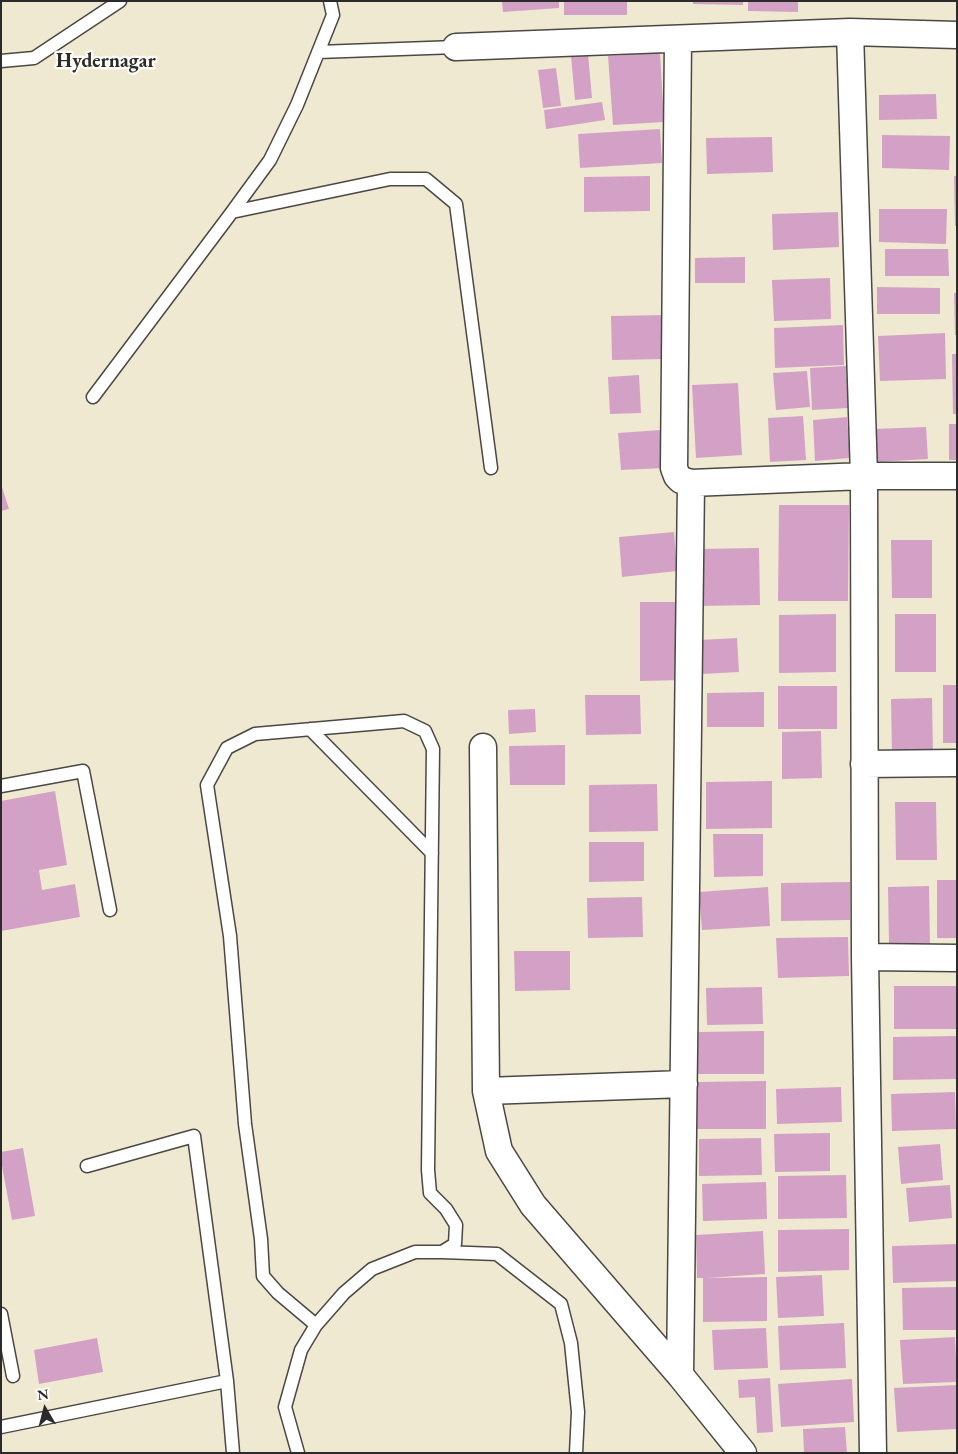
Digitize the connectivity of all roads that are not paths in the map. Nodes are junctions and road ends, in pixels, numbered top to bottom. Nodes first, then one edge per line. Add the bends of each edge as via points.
1 (120, 1) edge
2 (330, 1) edge
3 (850, 32) junction
4 (957, 35) edge
5 (678, 39) junction
6 (456, 47) joint
7 (318, 52) junction
8 (1, 61) edge
9 (232, 212) junction
10 (93, 396) dead end
11 (491, 468) dead end
12 (864, 476) junction
13 (957, 476) edge
14 (691, 483) junction
15 (310, 729) junction
16 (483, 747) dead end
17 (957, 763) edge
18 (864, 764) junction
19 (1, 786) edge
20 (432, 853) junction
21 (110, 910) dead end
22 (865, 957) junction
23 (957, 958) edge
24 (684, 1084) junction
25 (486, 1091) junction
26 (87, 1166) dead end
27 (442, 1252) junction
28 (1, 1314) edge
29 (316, 1325) junction
30 (680, 1375) junction
31 (13, 1376) dead end
32 (227, 1381) junction
33 (1, 1427) edge
34 (233, 1453) edge
35 (298, 1453) edge
36 (576, 1453) edge
37 (743, 1453) edge
38 (873, 1453) edge

1 - 8 lane via 34,58
2 - 7 lane via 333,15
3 - 4 street
3 - 5 street
3 - 12 street
5 - 6 street
5 - 14 street via 674,468 681,480
6 - 7 lane
7 - 9 lane via 270,160
9 - 10 lane
9 - 11 lane via 390,179 426,179 456,204
12 - 13 street
12 - 14 street
12 - 18 street
14 - 24 street
15 - 20 lane
15 - 20 lane via 404,721 425,731 433,749
15 - 29 lane via 255,734 227,748 207,785 230,936 245,1124 263,1276
16 - 25 street
17 - 18 street
18 - 22 street
19 - 21 lane via 82,771
20 - 27 lane via 428,1170 430,1193 456,1225 455,1244
22 - 23 street
22 - 38 street
24 - 25 street
24 - 30 street
25 - 30 street via 498,1151 534,1205
26 - 32 lane via 194,1136
27 - 29 lane via 415,1252 372,1268
27 - 36 lane via 497,1254 562,1304 571,1343 578,1412
28 - 31 lane
29 - 35 lane via 300,1350 285,1407
30 - 37 street
32 - 33 lane
32 - 34 lane

